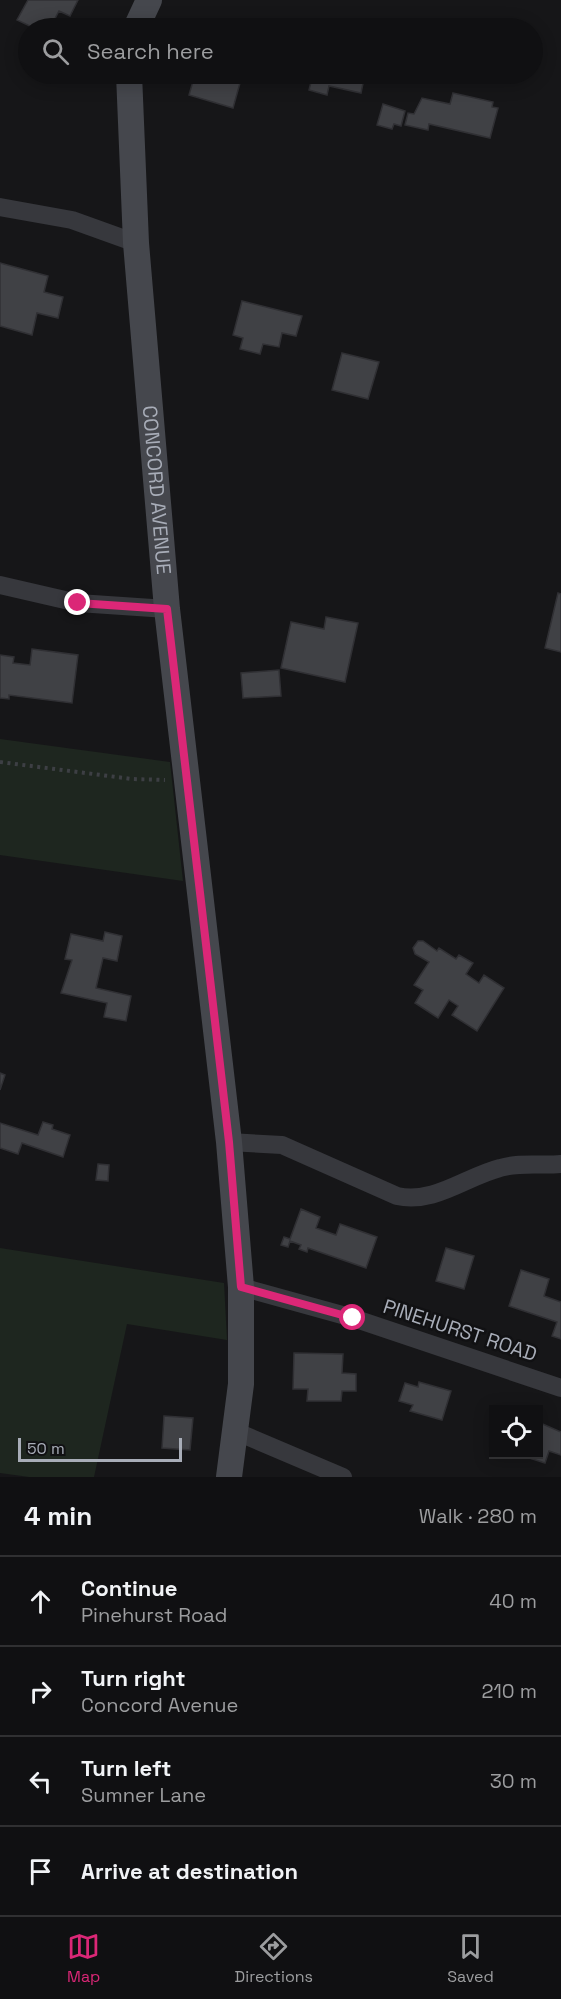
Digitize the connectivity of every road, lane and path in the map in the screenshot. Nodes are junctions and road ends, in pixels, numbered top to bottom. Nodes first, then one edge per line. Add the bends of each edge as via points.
1 (150, 0) edge
2 (141, 18) edge
3 (129, 84) edge
4 (0, 207) edge
5 (135, 243) junction
6 (0, 585) edge
7 (167, 609) junction
8 (0, 762) edge
9 (187, 778) junction
10 (229, 1142) junction
11 (561, 1164) edge
12 (241, 1287) junction
13 (561, 1388) edge
14 (237, 1432) junction
15 (229, 1477) edge
16 (343, 1477) edge

1 - 2 main road
3 - 5 main road, CONCORD AVENUE
4 - 5 street via 72,220
5 - 7 main road, CONCORD AVENUE
6 - 7 street via 78,603
7 - 9 main road, CONCORD AVENUE
8 - 9 path via 132,779
9 - 10 main road, CONCORD AVENUE
10 - 11 street via 282,1145 397,1197 408,1198 444,1191 508,1166
10 - 12 main road, CONCORD AVENUE
12 - 13 street, PINEHURST ROAD via 353,1318
12 - 14 main road, CONCORD AVENUE via 243,1335
14 - 15 main road, CONCORD AVENUE
14 - 16 street

